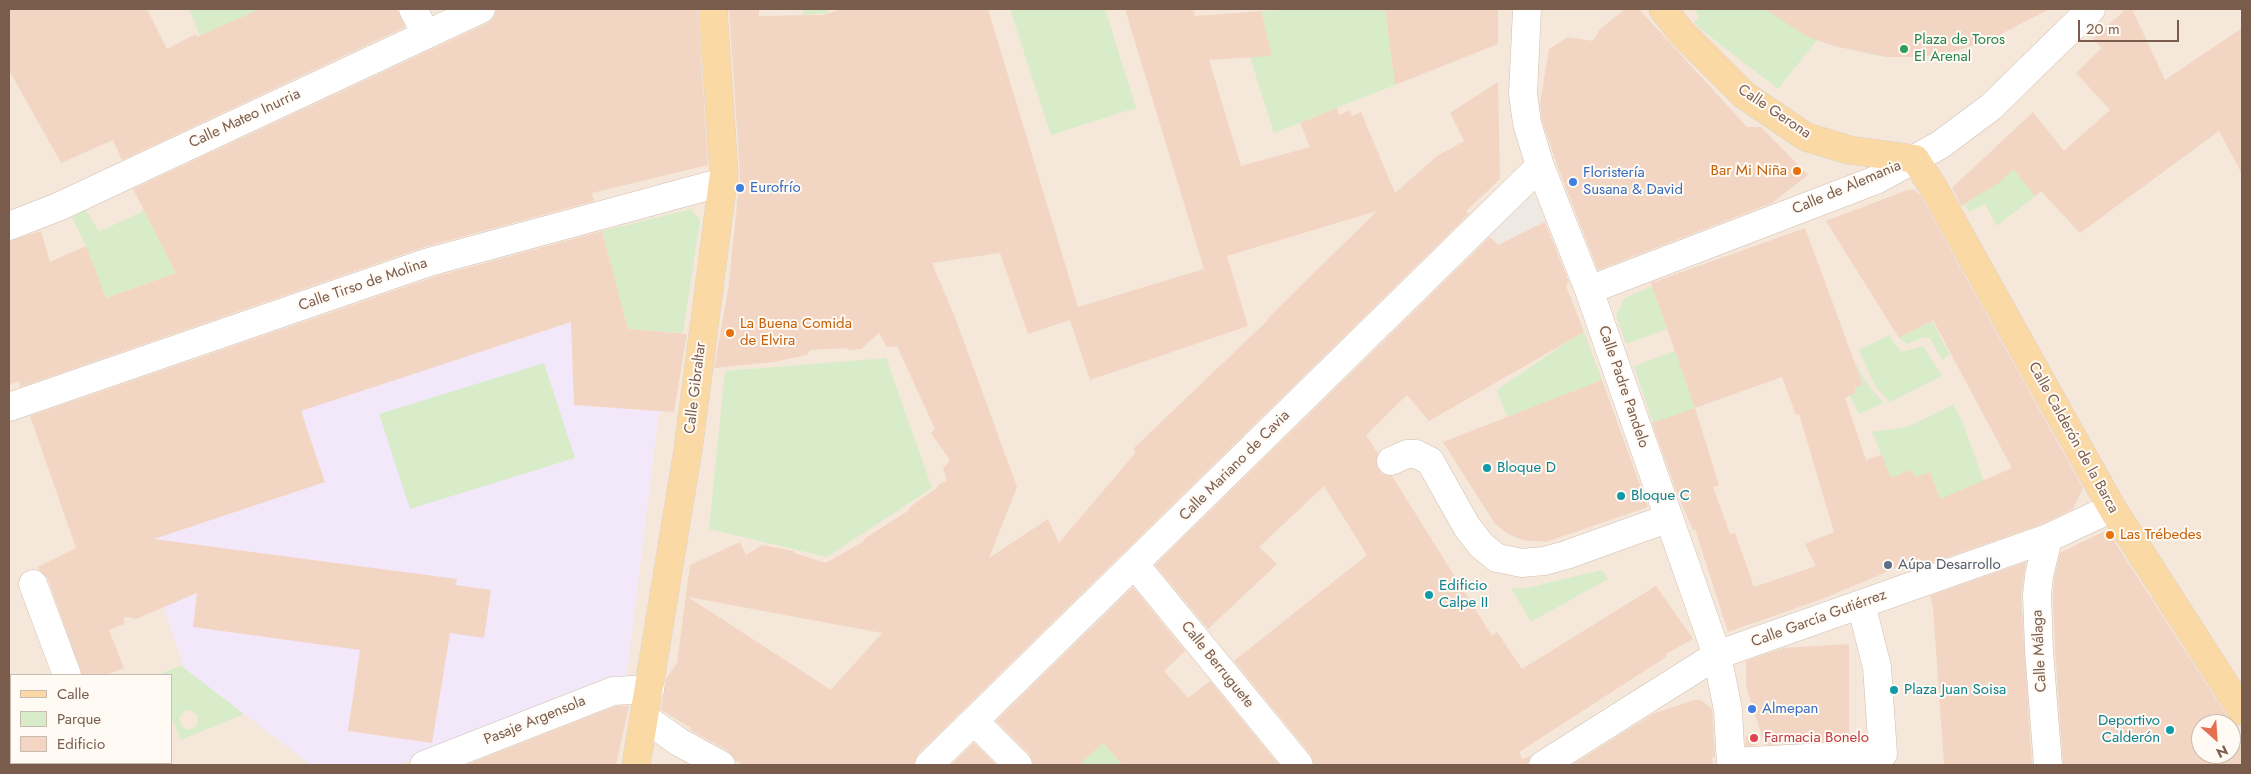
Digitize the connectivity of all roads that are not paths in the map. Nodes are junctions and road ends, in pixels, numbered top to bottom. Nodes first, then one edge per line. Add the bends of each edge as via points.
1 (413, 9) edge
2 (481, 9) edge
3 (713, 9) edge
4 (1527, 9) edge
5 (1662, 9) edge
6 (2092, 9) edge
7 (426, 34) junction
8 (1915, 159) junction
9 (1540, 166) junction
10 (723, 182) junction
11 (9, 226) edge
12 (1589, 290) junction
13 (9, 407) edge
14 (1391, 461) dead end
15 (2112, 508) junction
16 (1669, 518) junction
17 (2048, 538) junction
18 (1135, 565) junction
19 (32, 584) dead end
20 (1861, 604) junction
21 (1718, 655) junction
22 (68, 674) edge
23 (650, 689) junction
24 (2242, 711) edge
25 (645, 718) junction
26 (974, 721) junction
27 (1731, 763) edge
28 (424, 765) edge
29 (636, 765) edge
30 (721, 765) edge
31 (929, 765) edge
32 (1018, 765) edge
33 (1299, 765) edge
34 (1543, 765) edge
35 (2048, 765) edge

1 - 7 street
2 - 7 street, Calle Mateo Inurria
3 - 10 main road, Calle Gibraltar
4 - 9 street, Calle Padre Pandelo via 1524,108
5 - 8 main road, Calle Gerona via 1744,95 1806,137 1849,150
6 - 8 street, Calle de Alemania via 1973,122
7 - 11 street, Calle Mateo Inurria via 67,203
8 - 12 street, Calle de Alemania via 1876,180
8 - 15 main road, Calle Calderón de la Barca
9 - 12 street, Calle Padre Pandelo
9 - 18 street, Calle Mariano de Cavia
10 - 13 street, Calle Tirso de Molina via 429,262
10 - 23 main road, Calle Gibraltar via 688,450
12 - 16 street, Calle Padre Pandelo
14 - 16 street via 1416,454 1430,461 1467,527 1482,546 1498,558 1522,563 1566,555
15 - 17 street, Calle García Gutiérrez
15 - 24 main road, Calle Calderón de la Barca
16 - 21 street, Calle Padre Pandelo
17 - 20 street, Calle García Gutiérrez
17 - 35 street, Calle Málaga via 2037,596
18 - 26 street, Calle Mariano de Cavia
18 - 33 street, Calle Berruguete
19 - 22 street
20 - 21 street, Calle García Gutiérrez
20 - 27 street via 1877,667 1883,754
21 - 27 street, Calle Padre Pandelo via 1728,710
21 - 34 street, Calle García Gutiérrez
23 - 25 main road, Calle Gibraltar
23 - 28 street, Pasaje Argensola via 613,691
25 - 29 main road, Calle Gibraltar
25 - 30 street via 679,742
26 - 31 street, Calle Mariano de Cavia
26 - 32 street

